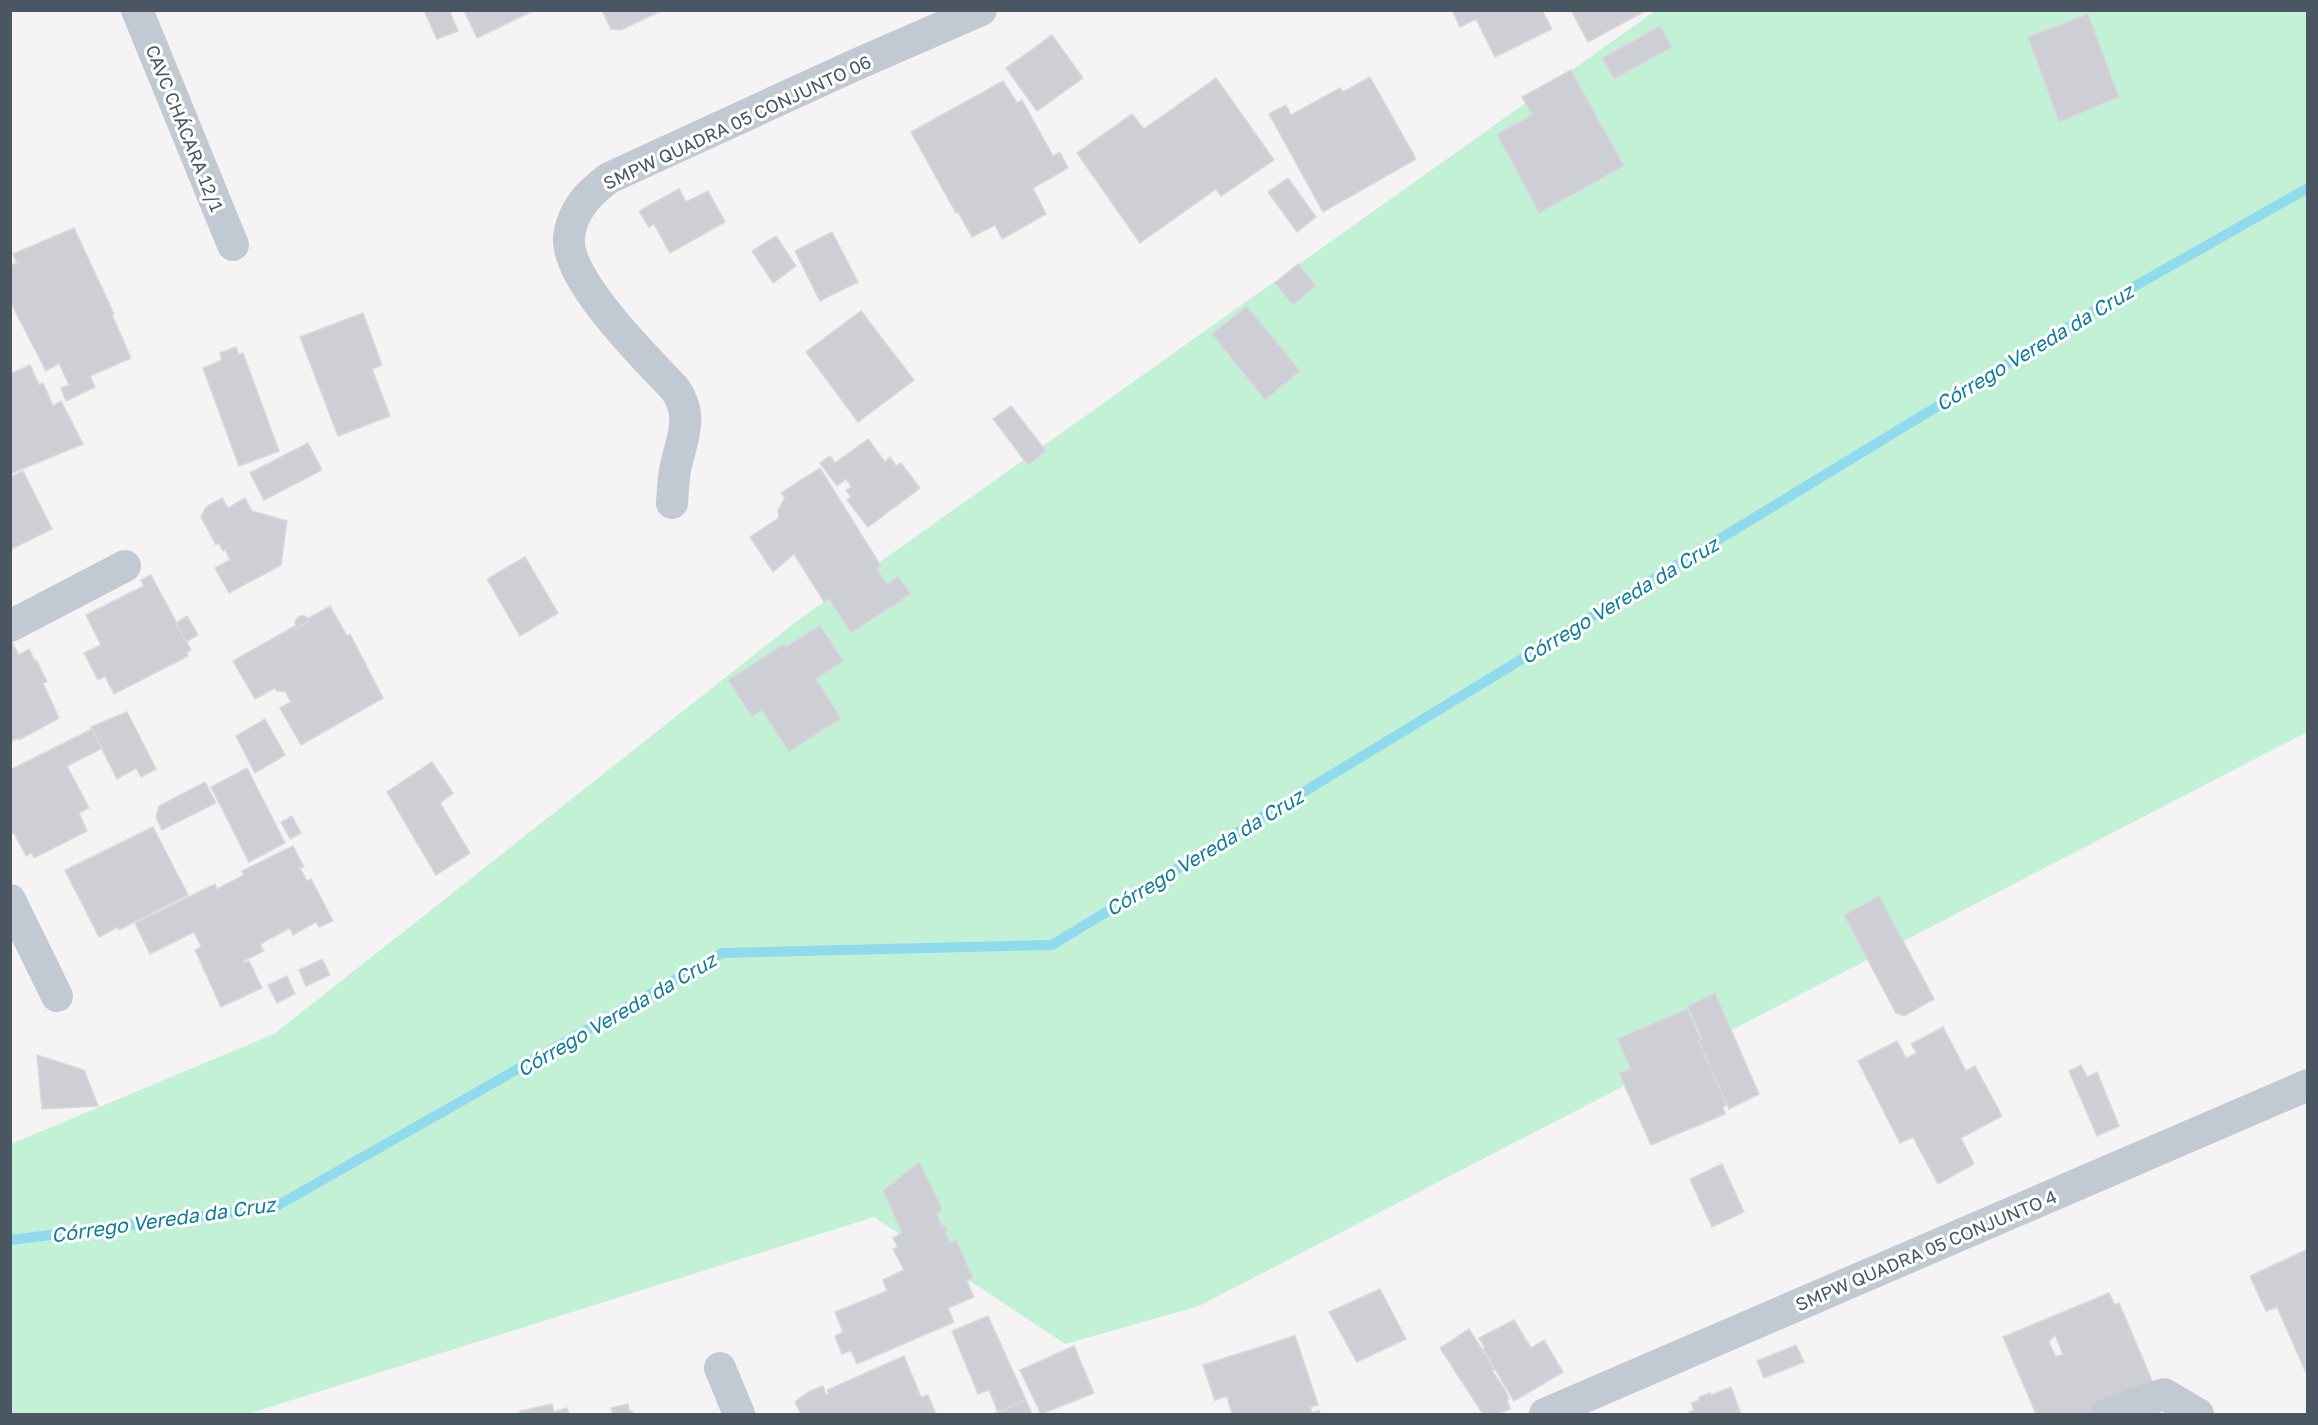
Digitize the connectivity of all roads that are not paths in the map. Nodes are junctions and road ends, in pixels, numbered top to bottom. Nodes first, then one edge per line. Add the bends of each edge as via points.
1 (137, 10) edge
2 (981, 10) edge
3 (232, 245) dead end
4 (672, 503) dead end
5 (125, 566) dead end
6 (10, 626) edge
7 (10, 900) edge
8 (57, 996) dead end
9 (2307, 1085) edge
10 (720, 1368) dead end
11 (739, 1414) edge
12 (1545, 1414) edge
13 (2107, 1414) edge
14 (2198, 1414) edge

1 - 3 street, CAVC CHÁCARA 12/1
2 - 4 street, SMPW QUADRA 05 CONJUNTO 06 via 609,178 579,206 569,237 571,255 586,287 675,389 685,407
5 - 6 street
7 - 8 street
9 - 12 street, SMPW QUADRA 05 CONJUNTO 4
10 - 11 street
13 - 14 street via 2164,1394

